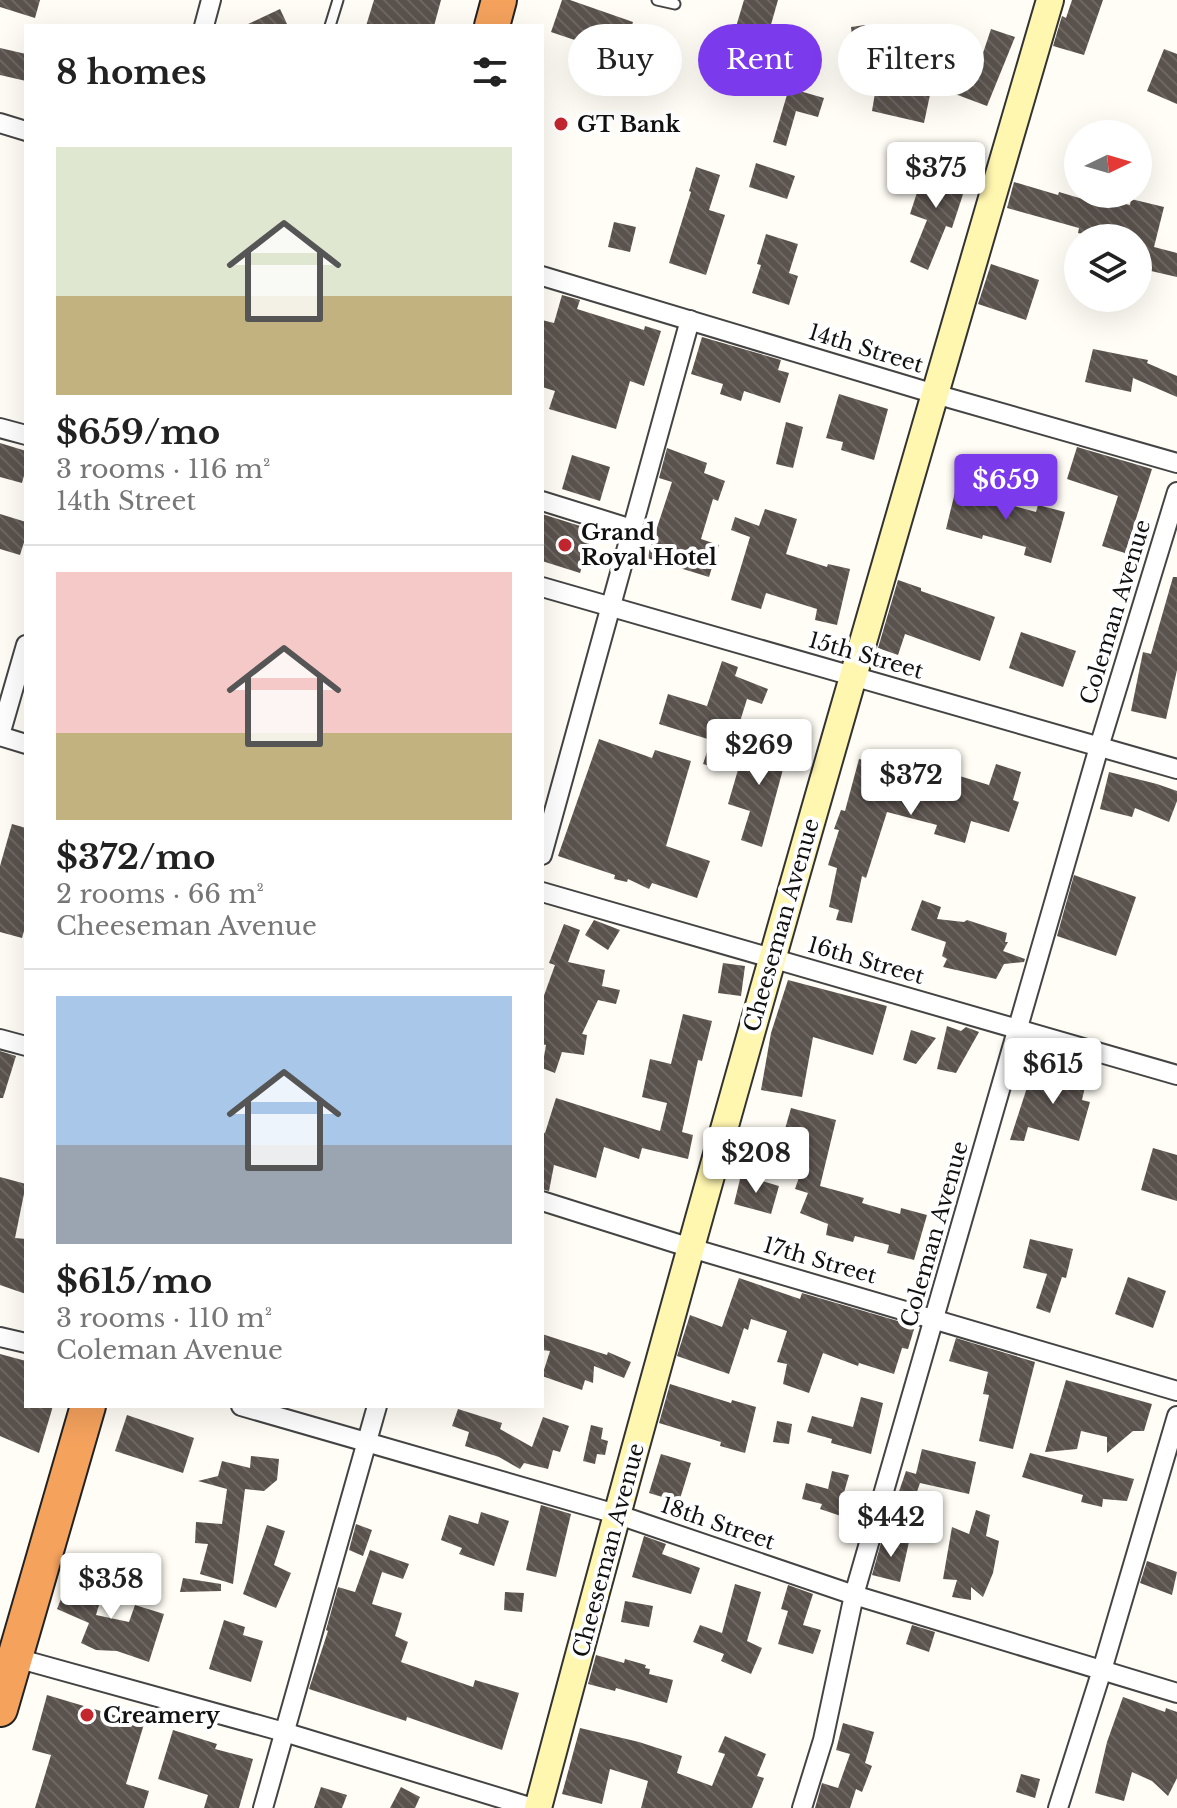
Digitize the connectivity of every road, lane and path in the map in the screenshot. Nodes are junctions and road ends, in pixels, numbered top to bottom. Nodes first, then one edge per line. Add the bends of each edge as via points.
1 (211, 0) edge
2 (338, 0) edge
3 (499, 0) edge
4 (657, 0) edge
5 (1050, 0) edge
6 (675, 4) dead end
7 (205, 24) edge
8 (331, 24) edge
9 (493, 24) edge
10 (0, 123) edge
11 (24, 130) edge
12 (544, 277) edge
13 (690, 320) junction
14 (935, 394) junction
15 (0, 428) edge
16 (24, 434) edge
17 (1177, 463) edge
18 (1177, 492) edge
19 (544, 502) edge
20 (632, 529) junction
21 (544, 588) edge
22 (611, 606) junction
23 (24, 652) edge
24 (852, 676) junction
25 (0, 736) edge
26 (24, 743) edge
27 (1099, 747) junction
28 (1177, 769) edge
29 (544, 848) edge
30 (544, 893) edge
31 (771, 957) junction
32 (1019, 1028) junction
33 (0, 1039) edge
34 (24, 1045) edge
35 (1177, 1075) edge
36 (544, 1202) edge
37 (691, 1248) junction
38 (935, 1318) junction
39 (0, 1337) edge
40 (24, 1343) edge
41 (1177, 1391) edge
42 (87, 1408) edge
43 (248, 1408) edge
44 (376, 1408) edge
45 (1177, 1416) edge
46 (366, 1443) junction
47 (616, 1514) junction
48 (854, 1595) junction
49 (7, 1656) edge
50 (1102, 1670) junction
51 (1177, 1693) edge
52 (0, 1709) edge
53 (284, 1732) junction
54 (263, 1808) edge
55 (536, 1808) edge
56 (802, 1808) edge
57 (1058, 1808) edge

1 - 7 street
2 - 8 lane
3 - 9 highway
4 - 6 lane
5 - 14 street, Cheeseman Avenue
10 - 11 street
12 - 13 street, 14th Street
13 - 14 street, 14th Street
13 - 20 street
14 - 17 street, 14th Street
14 - 24 street, Cheeseman Avenue
15 - 16 street
18 - 27 street, Coleman Avenue
19 - 20 street
20 - 22 street
21 - 22 street, 15th Street
22 - 24 street, 15th Street
22 - 29 street
23 - 25 street
24 - 27 street, 15th Street
24 - 31 street, Cheeseman Avenue
25 - 26 street
27 - 28 street, 15th Street
27 - 32 street, Coleman Avenue
30 - 31 street, 16th Street
31 - 32 street, 16th Street
31 - 37 street, Cheeseman Avenue
32 - 35 street, 16th Street
32 - 38 street, Coleman Avenue
33 - 34 street
36 - 37 street, 17th Street
37 - 38 street, 17th Street
37 - 47 street, Cheeseman Avenue
38 - 41 street, 17th Street
38 - 48 street, Coleman Avenue
39 - 40 street
42 - 49 highway
43 - 46 street, 18th Street
44 - 46 street
45 - 50 street
46 - 47 street, 18th Street
46 - 53 street
47 - 48 street, 18th Street
47 - 55 street, Cheeseman Avenue
48 - 50 street, 18th Street
48 - 56 street, Coleman Avenue via 823,1740
49 - 52 highway
49 - 53 street
50 - 51 street, 18th Street
50 - 57 street
53 - 54 street
53 - 55 street

